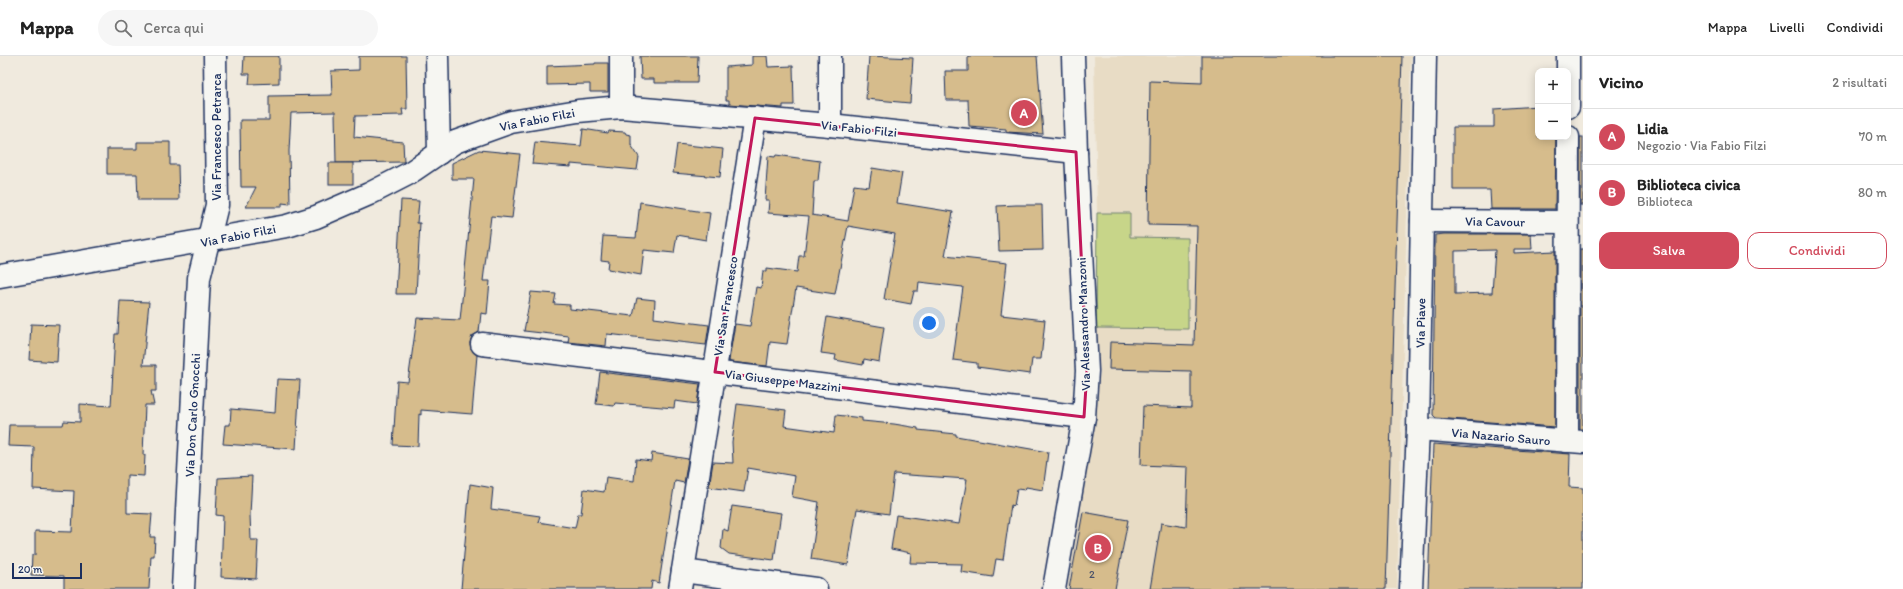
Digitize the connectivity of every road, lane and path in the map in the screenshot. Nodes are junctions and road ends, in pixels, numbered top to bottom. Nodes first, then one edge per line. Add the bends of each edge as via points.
1 (215, 56) edge
2 (437, 56) edge
3 (621, 56) edge
4 (830, 56) edge
5 (1073, 56) edge
6 (1425, 56) edge
7 (1568, 56) edge
8 (1568, 104) edge
9 (621, 107) junction
10 (755, 118) junction
11 (830, 125) junction
12 (1568, 140) edge
13 (1076, 152) junction
14 (439, 153) junction
15 (1422, 221) junction
16 (1568, 222) junction
17 (208, 241) junction
18 (0, 276) edge
19 (482, 344) dead end
20 (715, 372) junction
21 (1084, 417) junction
22 (1418, 429) junction
23 (1575, 442) edge
24 (682, 580) edge
25 (183, 589) edge
26 (816, 589) edge
27 (1054, 589) edge
28 (1411, 589) edge

1 - 17 street, Via Francesco Petrarca via 217,205
2 - 14 street
3 - 9 street
4 - 11 street
5 - 13 street, Via Alessandro Manzoni
6 - 15 street, Via Piave
7 - 8 street
9 - 10 street, Via Fabio Filzi
9 - 14 street, Via Fabio Filzi via 511,122 455,142
10 - 11 street, Via Fabio Filzi
10 - 20 street, Via San Francesco
11 - 13 street, Via Fabio Filzi
12 - 16 street
13 - 21 street, Via Alessandro Manzoni via 1087,371
14 - 17 street, Via Fabio Filzi via 408,174 370,194 316,217 287,226
15 - 16 street, Via Cavour
15 - 22 street, Via Piave
16 - 23 street
17 - 18 street, Via Fabio Filzi
17 - 25 street, Via Don Carlo Gnocchi via 199,278
19 - 20 street, Via Giuseppe Mazzini
20 - 21 street, Via Giuseppe Mazzini
20 - 24 street, Via San Francesco
21 - 27 street, Via Alessandro Manzoni
22 - 23 street, Via Nazario Sauro
22 - 28 street, Via Piave
24 - 26 street

